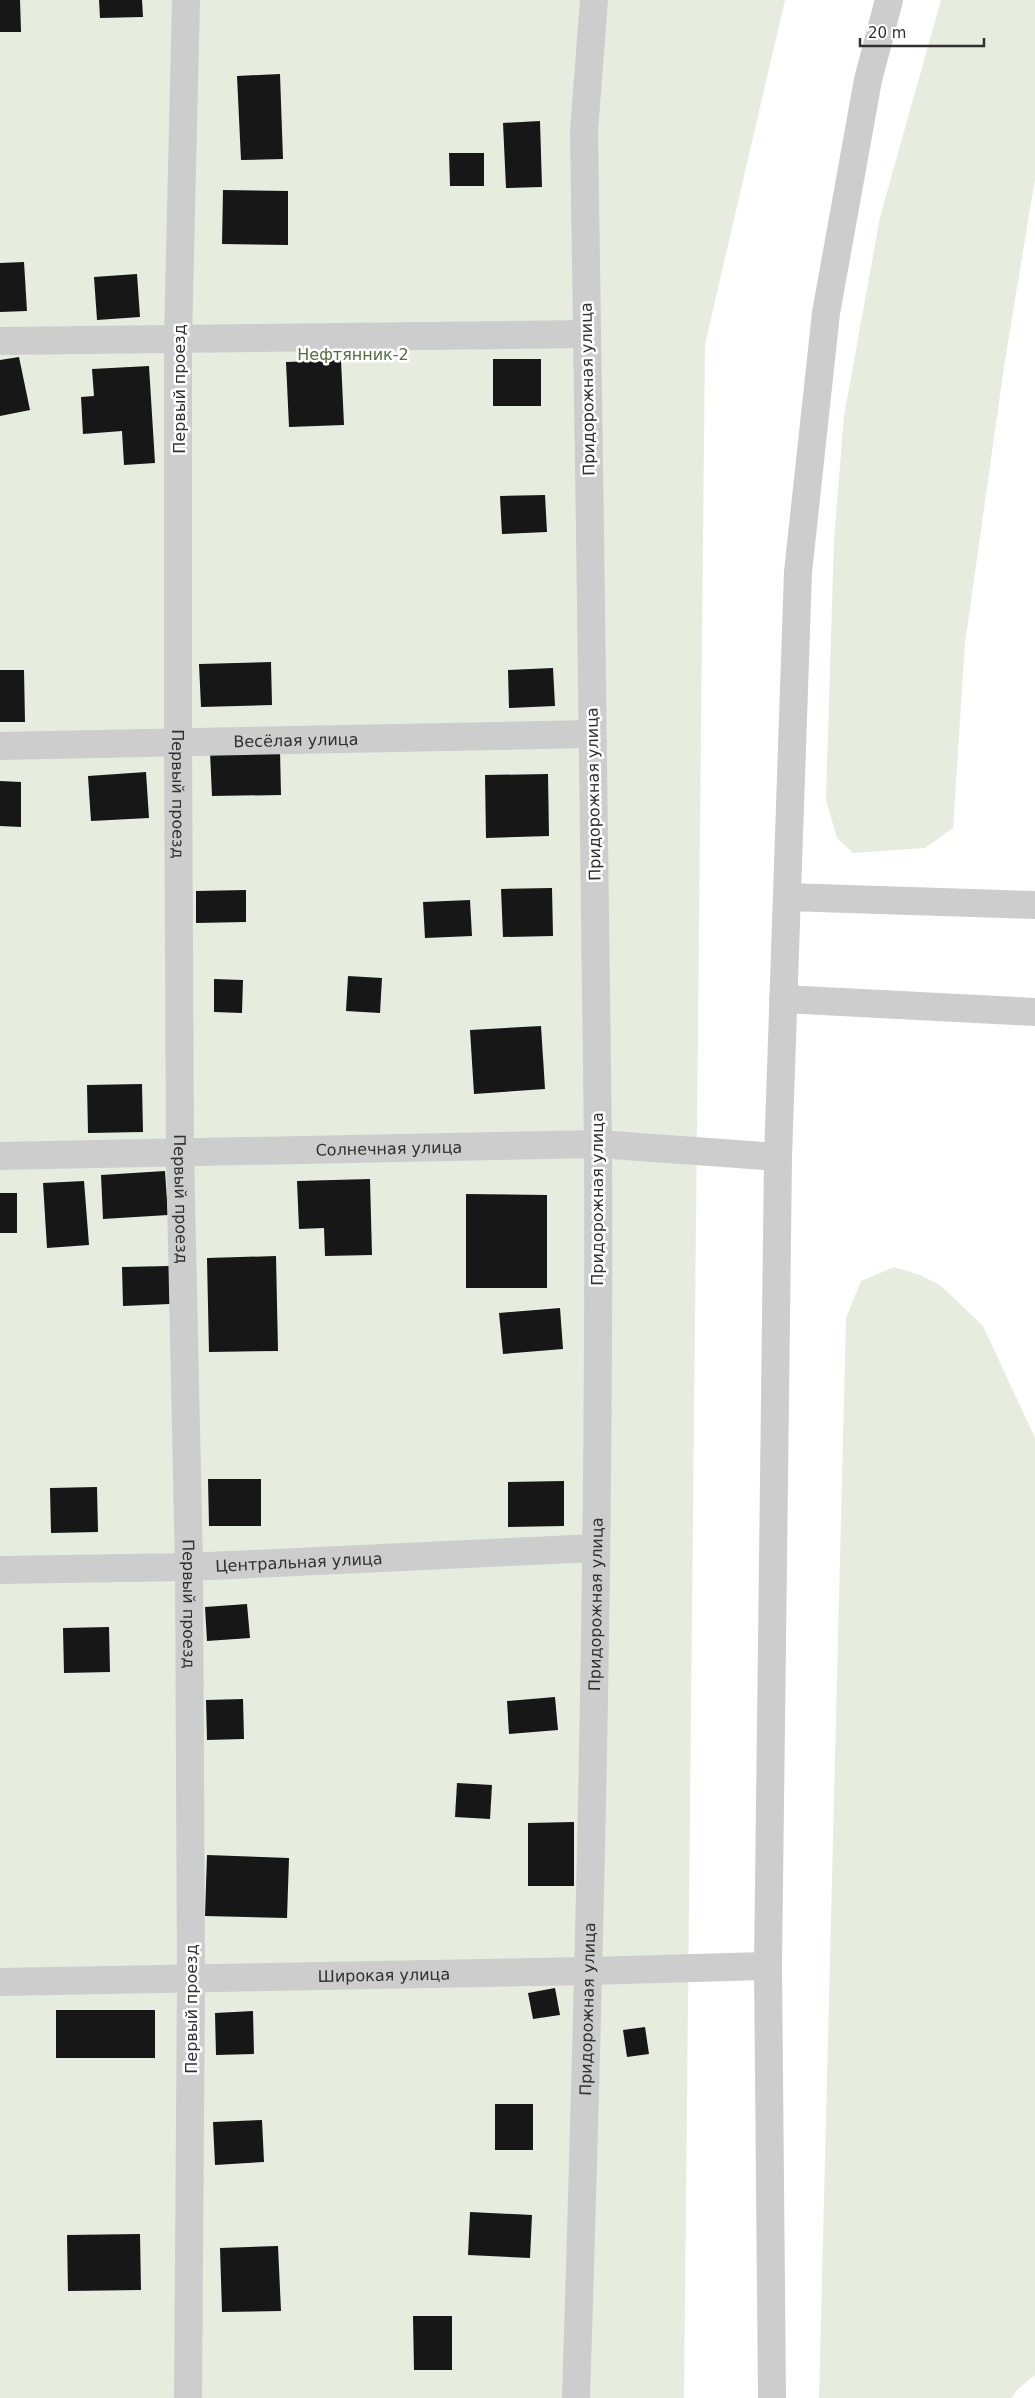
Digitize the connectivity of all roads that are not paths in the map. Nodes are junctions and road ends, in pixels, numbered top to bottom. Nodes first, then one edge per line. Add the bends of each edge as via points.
1 (186, 0) edge
2 (594, 0) edge
3 (889, 0) edge
4 (586, 334) junction
5 (178, 339) junction
6 (0, 341) edge
7 (592, 734) junction
8 (178, 742) junction
9 (0, 746) edge
10 (787, 897) junction
11 (1035, 905) edge
12 (783, 999) junction
13 (1035, 1012) edge
14 (598, 1144) junction
15 (180, 1152) junction
16 (0, 1156) edge
17 (778, 1157) junction
18 (596, 1548) junction
19 (189, 1567) junction
20 (0, 1570) edge
21 (768, 1966) junction
22 (590, 1971) junction
23 (191, 1978) junction
24 (0, 1982) edge
25 (188, 2398) edge
26 (576, 2398) edge
27 (772, 2398) edge

1 - 5 street, Первый проезд
2 - 4 street, Придорожная улица via 584,130
3 - 10 street via 868,80 825,322 798,572
4 - 5 street
4 - 7 street, Придорожная улица
5 - 6 street
5 - 8 street, Первый проезд
7 - 8 street, Весёлая улица
7 - 14 street, Придорожная улица
8 - 9 street, Весёлая улица
8 - 15 street, Первый проезд
10 - 11 street
10 - 12 street
12 - 13 street
12 - 17 street
14 - 15 street, Солнечная улица
14 - 17 street, Солнечная улица
14 - 18 street, Придорожная улица
15 - 16 street, Солнечная улица
15 - 19 street, Первый проезд
17 - 21 street
18 - 19 street, Центральная улица
18 - 22 street, Придорожная улица
19 - 20 street, Центральная улица
19 - 23 street, Первый проезд
21 - 22 street, Широкая улица
21 - 27 street
22 - 23 street, Широкая улица
22 - 26 street, Придорожная улица
23 - 24 street, Широкая улица
23 - 25 street, Первый проезд

